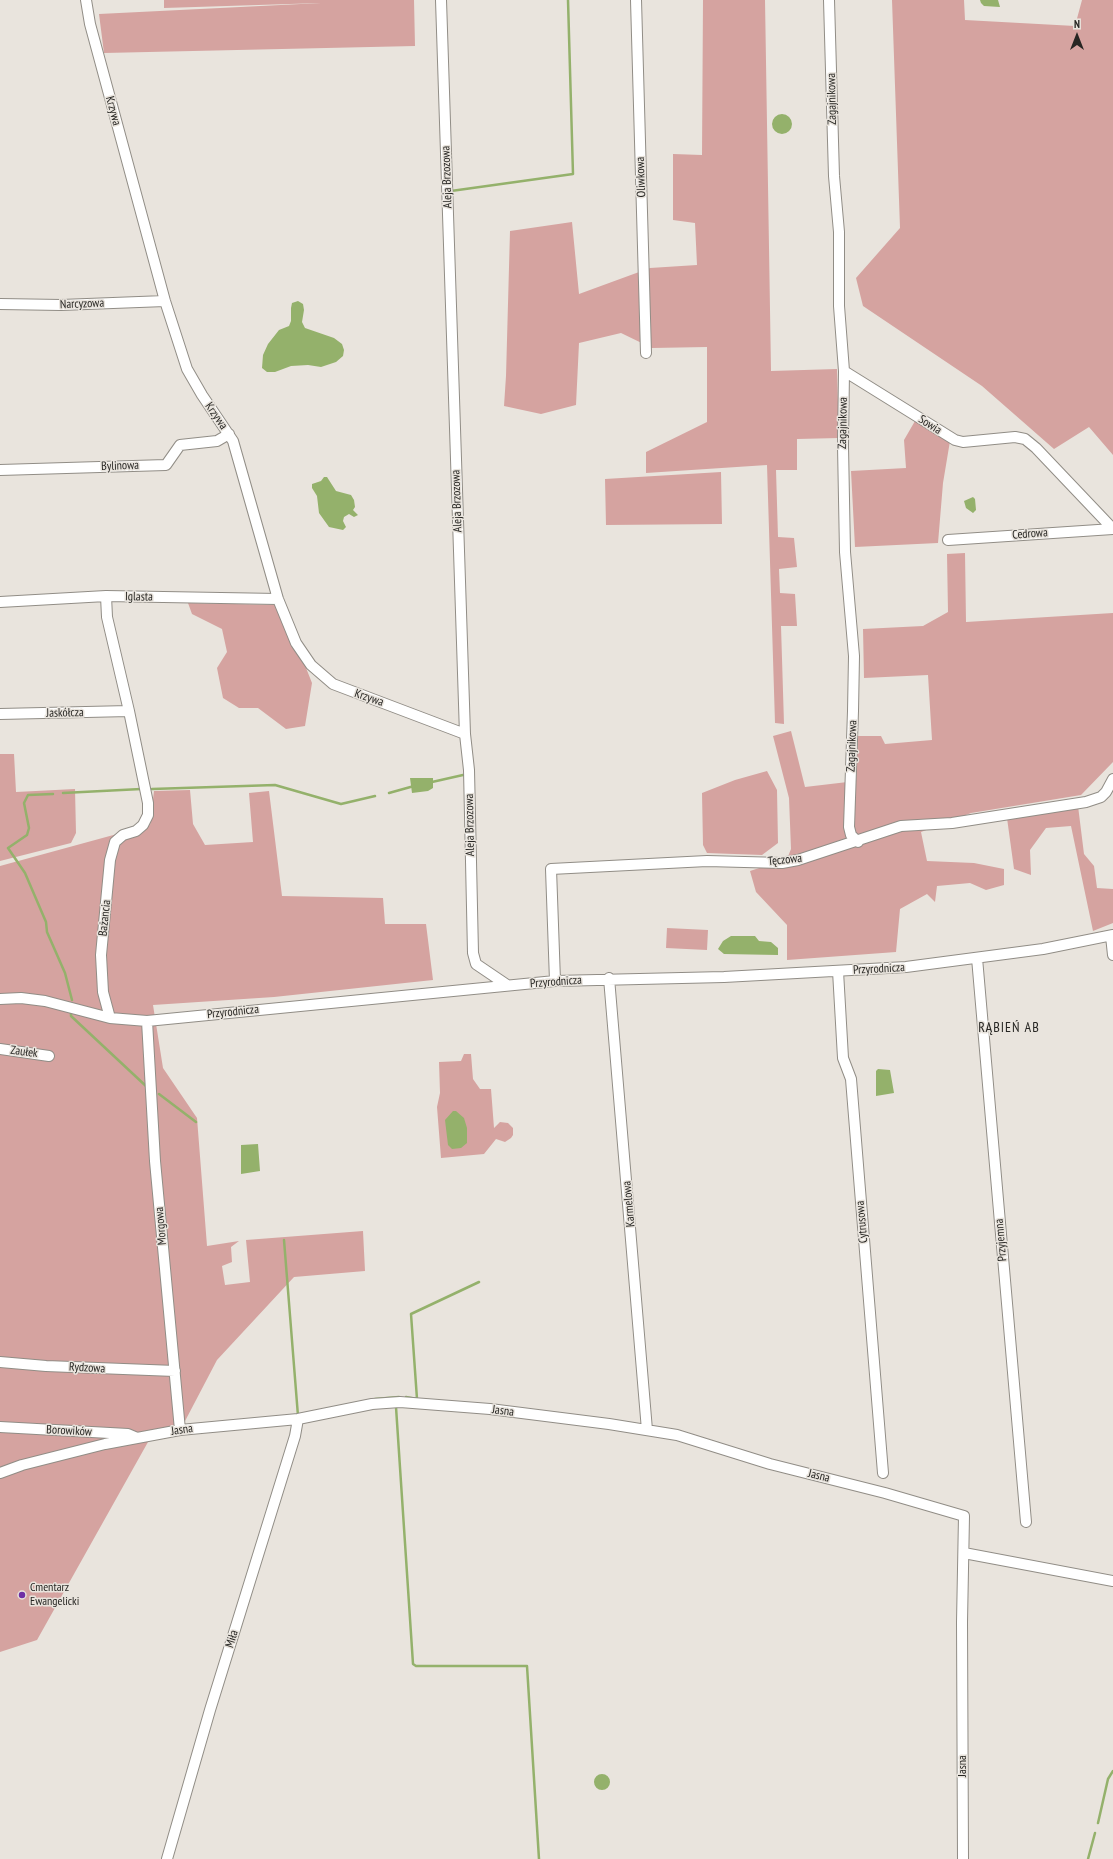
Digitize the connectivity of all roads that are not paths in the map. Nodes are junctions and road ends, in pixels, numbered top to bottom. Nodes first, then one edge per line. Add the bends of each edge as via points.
1 (86, 0) edge
2 (441, 0) edge
3 (636, 0) edge
4 (828, 0) edge
5 (164, 301) junction
6 (0, 304) edge
7 (646, 354) dead end
8 (844, 371) junction
9 (229, 434) junction
10 (1025, 439) joint
11 (0, 470) edge
12 (1113, 529) edge
13 (948, 540) dead end
14 (106, 596) junction
15 (278, 599) junction
16 (0, 602) edge
17 (129, 711) junction
18 (0, 714) edge
19 (465, 734) junction
20 (1113, 779) edge
21 (858, 842) junction
22 (1112, 936) edge
23 (1113, 955) edge
24 (977, 958) junction
25 (838, 971) junction
26 (609, 978) junction
27 (555, 981) junction
28 (507, 985) junction
29 (0, 999) edge
30 (110, 1018) junction
31 (147, 1021) junction
32 (0, 1049) edge
33 (49, 1056) dead end
34 (0, 1362) edge
35 (175, 1372) junction
36 (298, 1419) junction
37 (0, 1427) edge
38 (180, 1430) junction
39 (648, 1430) junction
40 (137, 1438) junction
41 (0, 1473) edge
42 (883, 1474) dead end
43 (1026, 1522) dead end
44 (964, 1553) junction
45 (1113, 1582) edge
46 (167, 1859) edge
47 (963, 1859) edge

1 - 5 street, Krzywa via 90,24
2 - 19 street, Aleja Brzozowa
3 - 7 street, Oliwkowa
4 - 8 street, Zagajnikowa via 834,176 839,232 839,306
5 - 6 street, Narcyzowa via 61,305
5 - 9 street, Krzywa via 187,369
8 - 10 street, Sowia via 954,440 963,442 1015,437
8 - 21 street, Zagajnikowa via 842,446 845,552 854,656 849,827 851,835
9 - 11 street, Bylinowa via 218,441 180,445 166,465
9 - 15 street, Krzywa via 237,451
10 - 12 street, Cedrowa
12 - 13 street, Cedrowa
14 - 15 street, Iglasta
14 - 16 street, Iglasta
14 - 17 street via 107,617
15 - 19 street, Krzywa via 296,643 311,665 333,684
17 - 18 street, Jaskółcza
17 - 30 street, Bażancia via 148,803 148,815 136,831 123,835 115,842 110,860 101,970 103,992
19 - 28 street, Aleja Brzozowa via 469,770 473,953 476,964
20 - 21 street, Tęczowa via 1101,797 1086,802 952,823 901,826
21 - 27 street, Tęczowa via 782,863 707,861 550,869
22 - 23 street
22 - 24 street, Przyrodnicza
24 - 25 street, Przyrodnicza via 906,967
24 - 43 street, Przyjemna
25 - 26 street, Przyrodnicza via 724,977
25 - 42 street, Cytrusowa via 843,1058 851,1079
26 - 27 street, Przyrodnicza
26 - 39 street, Karmelowa
27 - 28 street, Przyrodnicza
28 - 31 street, Przyrodnicza
29 - 30 street, Przyrodnicza via 45,1001
30 - 31 street, Przyrodnicza
31 - 35 street, Morgowa via 155,1162
32 - 33 street, Zaułek
34 - 35 street, Rydzowa
35 - 38 street, Morgowa
36 - 38 street, Jasna
36 - 39 street, Jasna via 372,1404 400,1402 490,1409
36 - 46 street, Miła
37 - 40 street, Borowików via 128,1434
38 - 40 street, Jasna
39 - 44 street, Jasna via 677,1435 770,1464 964,1516
40 - 41 street, Jasna via 22,1465
44 - 45 street
44 - 47 street, Jasna

